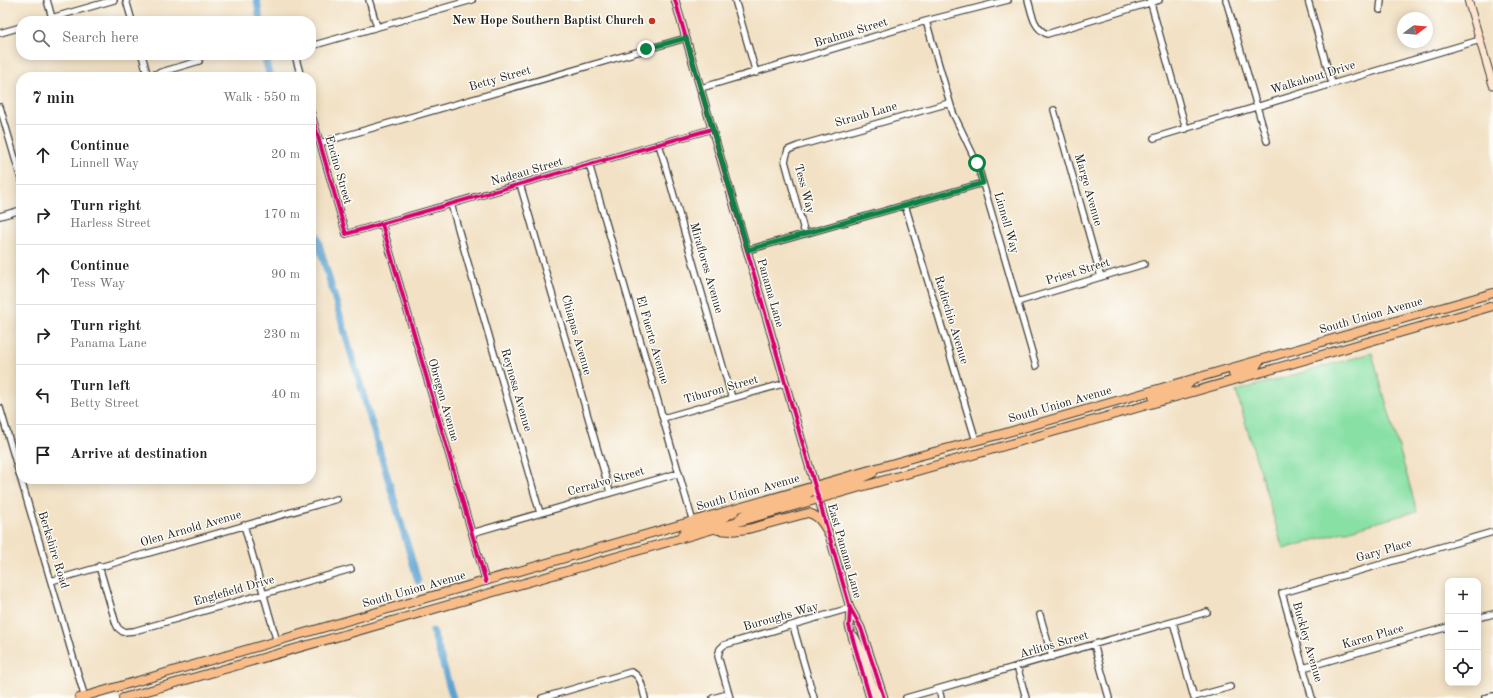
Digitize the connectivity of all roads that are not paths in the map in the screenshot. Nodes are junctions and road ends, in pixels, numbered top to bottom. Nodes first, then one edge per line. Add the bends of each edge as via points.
1 (47, 0) edge
2 (114, 0) edge
3 (126, 0) edge
4 (369, 0) edge
5 (472, 0) edge
6 (675, 0) edge
7 (735, 0) edge
8 (1008, 0) edge
9 (1028, 0) edge
10 (1159, 0) edge
11 (1226, 0) edge
12 (1308, 0) edge
13 (1381, 0) edge
14 (1468, 0) edge
15 (1150, 1) edge
16 (1380, 10) dead end
17 (51, 16) edge
18 (59, 16) edge
19 (131, 16) edge
20 (926, 21) junction
21 (377, 27) junction
22 (16, 28) edge
23 (0, 33) edge
24 (686, 38) junction
25 (1480, 40) junction
26 (316, 45) edge
27 (143, 60) edge
28 (296, 60) edge
29 (199, 61) dead end
30 (147, 72) edge
31 (164, 72) edge
32 (300, 72) edge
33 (756, 73) junction
34 (1332, 84) junction
35 (1493, 85) edge
36 (701, 88) junction
37 (949, 103) junction
38 (0, 107) edge
39 (1257, 107) junction
40 (1054, 110) dead end
41 (316, 129) edge
42 (712, 129) junction
43 (1186, 129) junction
44 (1154, 138) dead end
45 (1267, 141) dead end
46 (320, 142) junction
47 (659, 144) junction
48 (788, 150) joint
49 (16, 162) edge
50 (590, 164) junction
51 (983, 183) junction
52 (520, 184) junction
53 (451, 204) junction
54 (905, 205) junction
55 (16, 211) edge
56 (0, 216) edge
57 (382, 224) junction
58 (346, 234) joint
59 (805, 234) junction
60 (748, 250) junction
61 (1144, 264) dead end
62 (1101, 277) junction
63 (1493, 293) edge
64 (1017, 302) junction
65 (1493, 306) edge
66 (1260, 360) junction
67 (1036, 366) dead end
68 (1193, 380) junction
69 (786, 383) junction
70 (1211, 386) junction
71 (732, 398) junction
72 (1134, 408) junction
73 (0, 410) edge
74 (663, 418) junction
75 (976, 441) junction
76 (16, 464) edge
77 (884, 466) junction
78 (679, 473) junction
79 (22, 484) edge
80 (815, 486) junction
81 (610, 492) junction
82 (337, 499) dead end
83 (819, 499) junction
84 (740, 508) junction
85 (540, 513) junction
86 (693, 522) junction
87 (735, 523) junction
88 (244, 525) junction
89 (713, 529) junction
90 (1493, 532) edge
91 (472, 533) junction
92 (829, 534) junction
93 (682, 538) junction
94 (99, 566) junction
95 (351, 569) dead end
96 (51, 581) junction
97 (486, 582) junction
98 (1282, 592) joint
99 (264, 594) junction
100 (850, 608) junction
101 (1207, 612) dead end
102 (1493, 614) edge
103 (1040, 615) dead end
104 (1481, 617) edge
105 (1173, 622) junction
106 (793, 626) junction
107 (1445, 628) edge
108 (850, 630) junction
109 (277, 642) junction
110 (1094, 644) junction
111 (1052, 657) junction
112 (1017, 666) junction
113 (1304, 668) junction
114 (1230, 687) dead end
115 (939, 689) junction
116 (561, 695) edge
117 (729, 696) edge
118 (1493, 696) edge
119 (83, 697) edge
120 (123, 698) edge
121 (542, 698) edge
122 (645, 698) edge
123 (713, 698) edge
124 (814, 698) edge
125 (870, 698) edge
126 (878, 698) edge
127 (884, 698) edge
128 (906, 698) edge
129 (941, 698) edge
130 (1026, 698) edge
131 (1109, 698) edge
132 (1194, 698) edge
133 (1312, 698) edge
134 (1486, 698) edge

1 - 17 street
2 - 18 street
3 - 19 street
4 - 21 street
5 - 21 street
6 - 24 main road, Panama Lane
7 - 33 street
8 - 20 street, Brahma Street
9 - 15 street via 1036,27 1047,34
10 - 15 street
11 - 39 street
12 - 34 street
13 - 16 street
14 - 25 main road
15 - 43 street
20 - 33 street, Brahma Street
20 - 37 street, Linnell Way
21 - 26 street
22 - 23 street
24 - 36 main road, Panama Lane
24 - 46 street, Betty Street
25 - 34 street, Walkabout Drive
25 - 35 main road
27 - 30 street
28 - 32 street
29 - 31 street
33 - 36 street, Brahma Street
34 - 39 street, Walkabout Drive
36 - 42 main road, Panama Lane
37 - 48 street, Straub Lane
37 - 51 street, Linnell Way via 977,163
38 - 49 street
39 - 43 street, Walkabout Drive
39 - 45 street
40 - 62 street, Marge Avenue
41 - 46 street, Encino Street
42 - 47 street, Nadeau Street
42 - 60 main road, Panama Lane
43 - 44 street, Walkabout Drive
46 - 58 street, Encino Street
47 - 50 street, Nadeau Street
47 - 71 street, Miraflores Avenue
48 - 59 street, Tess Way via 785,161
50 - 52 street, Nadeau Street
50 - 74 street, El Fuerte Avenue
51 - 54 street, Tess Way
51 - 64 street, Linnell Way
52 - 53 street, Nadeau Street
52 - 81 street, Chiapas Avenue
53 - 57 street, Nadeau Street
53 - 85 street, Reynosa Avenue
54 - 59 street, Tess Way
54 - 75 street, Radicchio Avenue
55 - 56 street
57 - 58 street, Nadeau Street
57 - 91 street, Obregon Avenue
59 - 60 street, Tess Way
60 - 69 main road, Panama Lane
61 - 62 street, Priest Street
62 - 64 street, Priest Street
63 - 66 main road, South Union Avenue
64 - 67 street, Linnell Way
65 - 70 main road, South Union Avenue
66 - 68 main road, South Union Avenue
66 - 70 main road via 1255,368 1215,380
68 - 72 main road via 1185,388 1139,401
68 - 75 main road, South Union Avenue
69 - 71 street, Tiburon Street
69 - 80 main road, Panama Lane
70 - 72 main road, South Union Avenue
71 - 74 street, Tiburon Street
72 - 83 main road, South Union Avenue
73 - 76 street, Berkshire Road
74 - 78 street, El Fuerte Avenue
75 - 77 main road, South Union Avenue
77 - 80 main road, South Union Avenue
77 - 83 main road via 861,479 827,489 822,492
78 - 81 street, Cerralvo Street
78 - 86 street, El Fuerte Avenue
79 - 96 street, Berkshire Road
80 - 83 main road, Panama Lane
80 - 84 main road, South Union Avenue
80 - 87 main road via 804,496 748,513
81 - 85 street, Cerralvo Street
82 - 88 street, Olen Arnold Avenue
83 - 87 main road, South Union Avenue
83 - 92 main road, East Panama Lane
84 - 86 main road, South Union Avenue
84 - 93 main road via 723,519 685,531
85 - 91 street
86 - 97 main road, South Union Avenue
87 - 89 main road, South Union Avenue
88 - 94 street, Olen Arnold Avenue
88 - 99 street
89 - 92 main road via 748,529 808,513 819,518
89 - 93 main road, South Union Avenue
90 - 98 street, Gary Place
91 - 97 street, Obregon Avenue
92 - 100 main road, East Panama Lane
93 - 120 main road, South Union Avenue
94 - 96 street, Olen Arnold Avenue
94 - 99 street, Englefield Drive via 116,624 123,632
95 - 99 street, Englefield Drive
96 - 119 street, Berkshire Road
97 - 109 main road, South Union Avenue
98 - 113 street, Buckley Avenue
99 - 109 street
100 - 106 street, Buroughs Way
100 - 108 main road, East Panama Lane
100 - 127 main road, East Panama Lane via 861,628
101 - 105 street, Arlitos Street
102 - 104 street
103 - 111 street
105 - 110 street, Arlitos Street
105 - 132 street
106 - 117 street, Buroughs Way via 724,645 720,649 718,656
106 - 124 street
107 - 113 street, Karen Place
108 - 125 main road, East Panama Lane
108 - 126 main road via 861,647
109 - 119 main road, South Union Avenue
110 - 111 street, Arlitos Street
110 - 131 street
111 - 112 street, Arlitos Street
112 - 115 street, Arlitos Street
112 - 130 street
113 - 133 street, Buckley Avenue
114 - 132 street
115 - 128 street, Arlitos Street
115 - 129 street
116 - 121 street
116 - 122 street via 631,672 640,680
117 - 123 street
118 - 134 street

